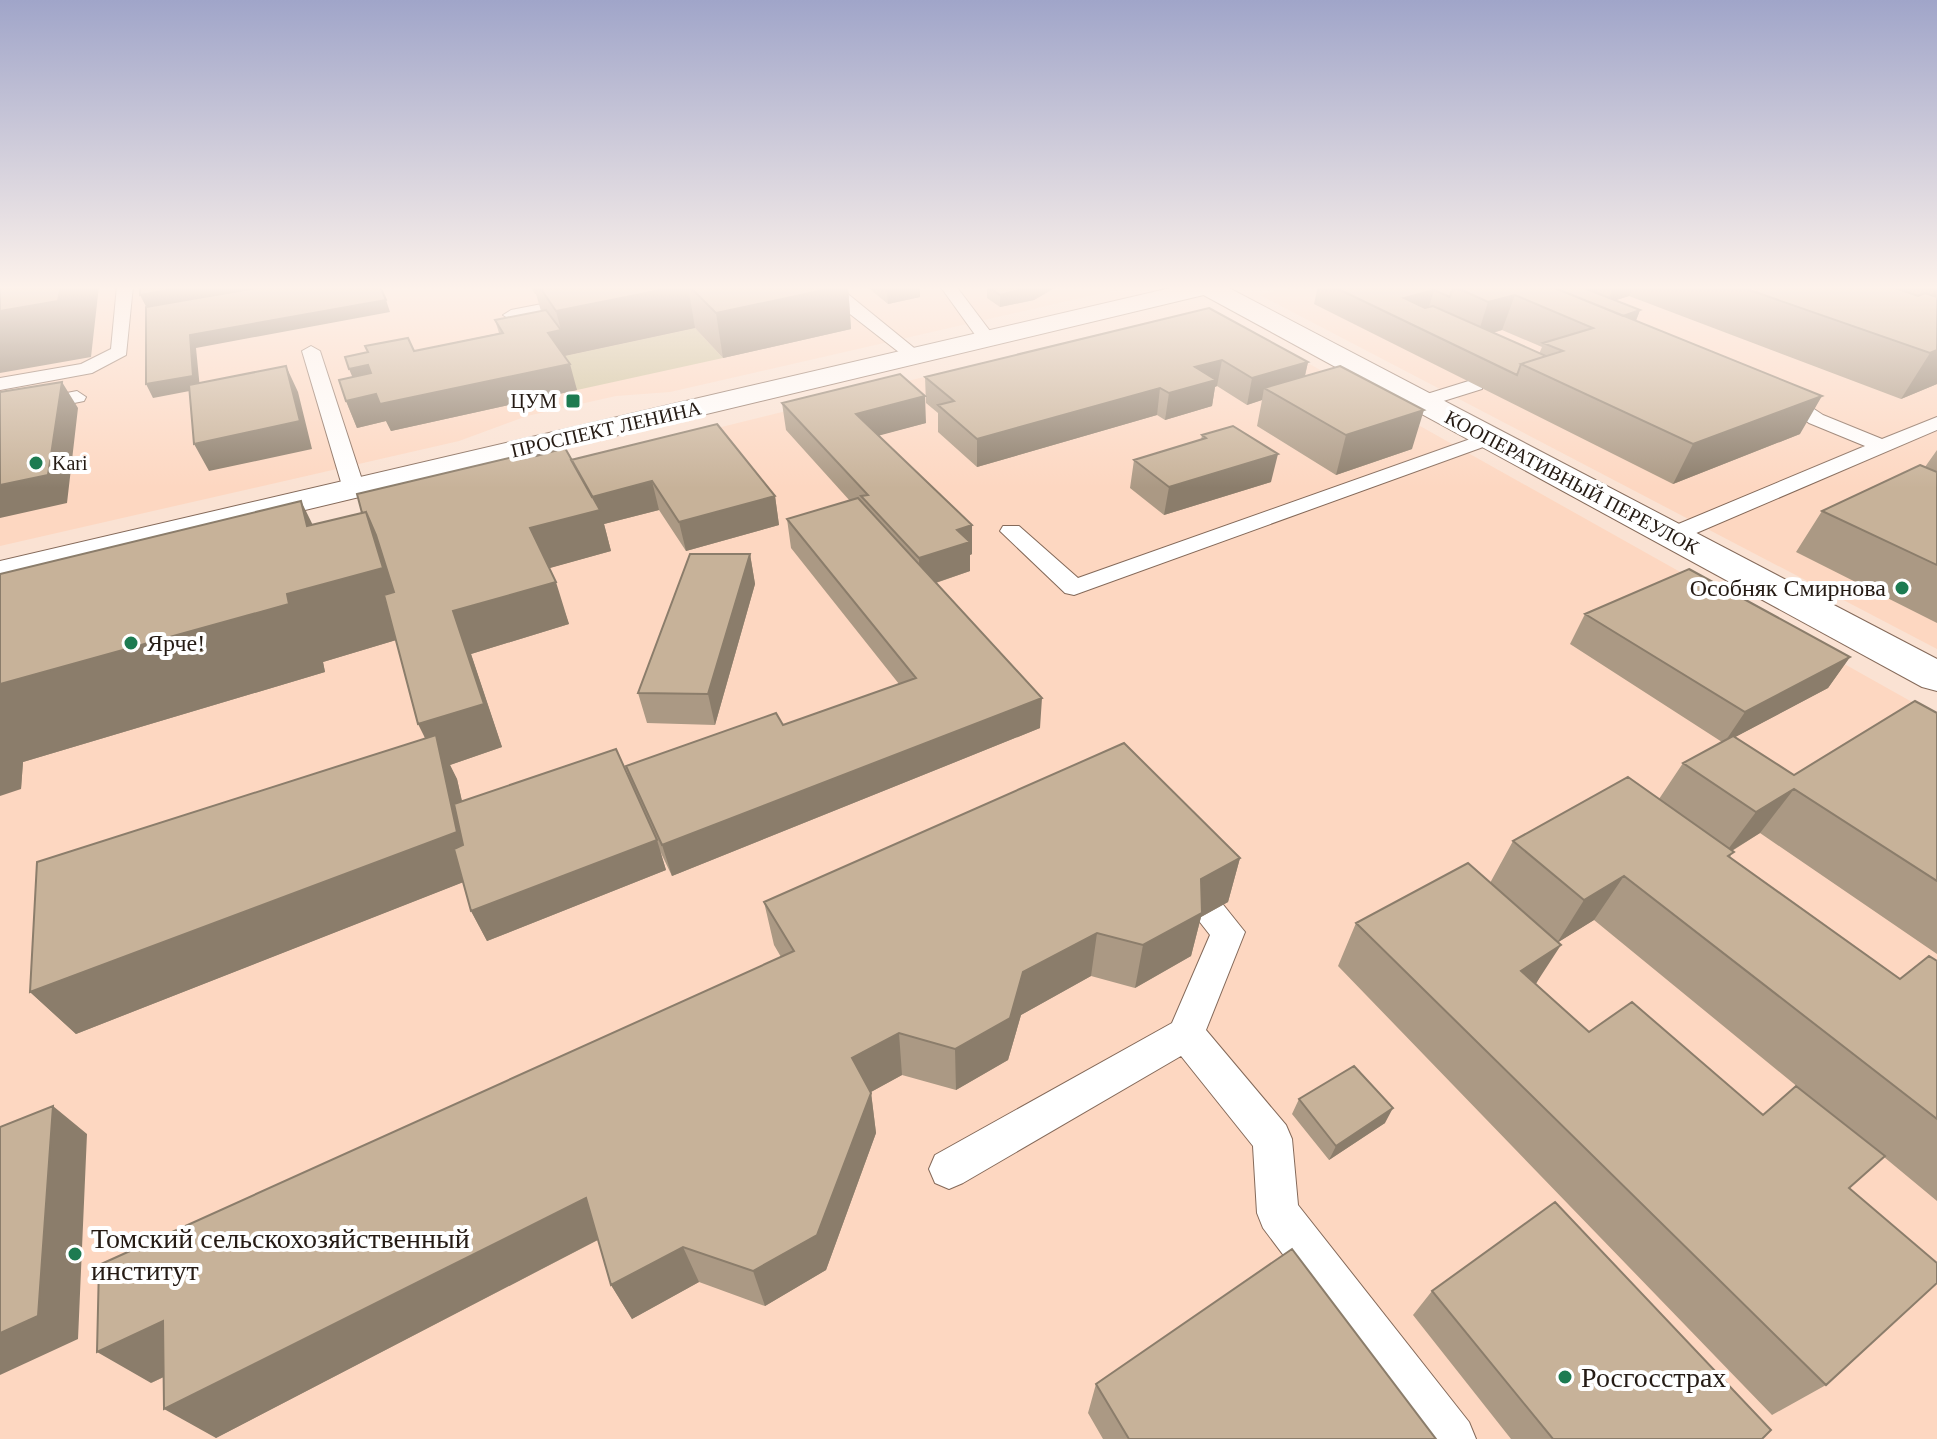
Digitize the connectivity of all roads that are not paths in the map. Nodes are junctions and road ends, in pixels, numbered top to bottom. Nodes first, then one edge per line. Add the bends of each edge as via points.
1 (116, 353) edge
2 (312, 353) edge
3 (911, 353) edge
4 (927, 353) edge
5 (1331, 353) edge
6 (915, 356) junction
7 (1757, 383) edge
8 (0, 384) edge
9 (1475, 385) edge
10 (77, 397) dead end
11 (1421, 402) junction
12 (0, 412) edge
13 (1937, 423) edge
14 (1490, 438) junction
15 (1882, 446) junction
16 (354, 489) junction
17 (1011, 531) dead end
18 (1672, 535) junction
19 (0, 572) edge
20 (1937, 677) edge
21 (1209, 912) edge
22 (1186, 1034) junction
23 (949, 1169) dead end
24 (1452, 1439) edge

1 - 8 lane via 86,369
2 - 16 lane
3 - 6 lane
4 - 6 main road, ПРОСПЕКТ ЛЕНИНА
5 - 11 main road, КООПЕРАТИВНЫЙ ПЕРЕУЛОК
6 - 16 main road, ПРОСПЕКТ ЛЕНИНА
7 - 15 lane via 1796,401 1816,419
9 - 11 lane
10 - 12 lane
11 - 14 main road, КООПЕРАТИВНЫЙ ПЕРЕУЛОК
13 - 15 lane
14 - 17 lane via 1074,588
14 - 18 main road, КООПЕРАТИВНЫЙ ПЕРЕУЛОК
15 - 18 lane
16 - 19 main road, ПРОСПЕКТ ЛЕНИНА
18 - 20 main road, КООПЕРАТИВНЫЙ ПЕРЕУЛОК
21 - 22 lane via 1228,932
22 - 23 lane
22 - 24 lane via 1272,1139 1278,1213

